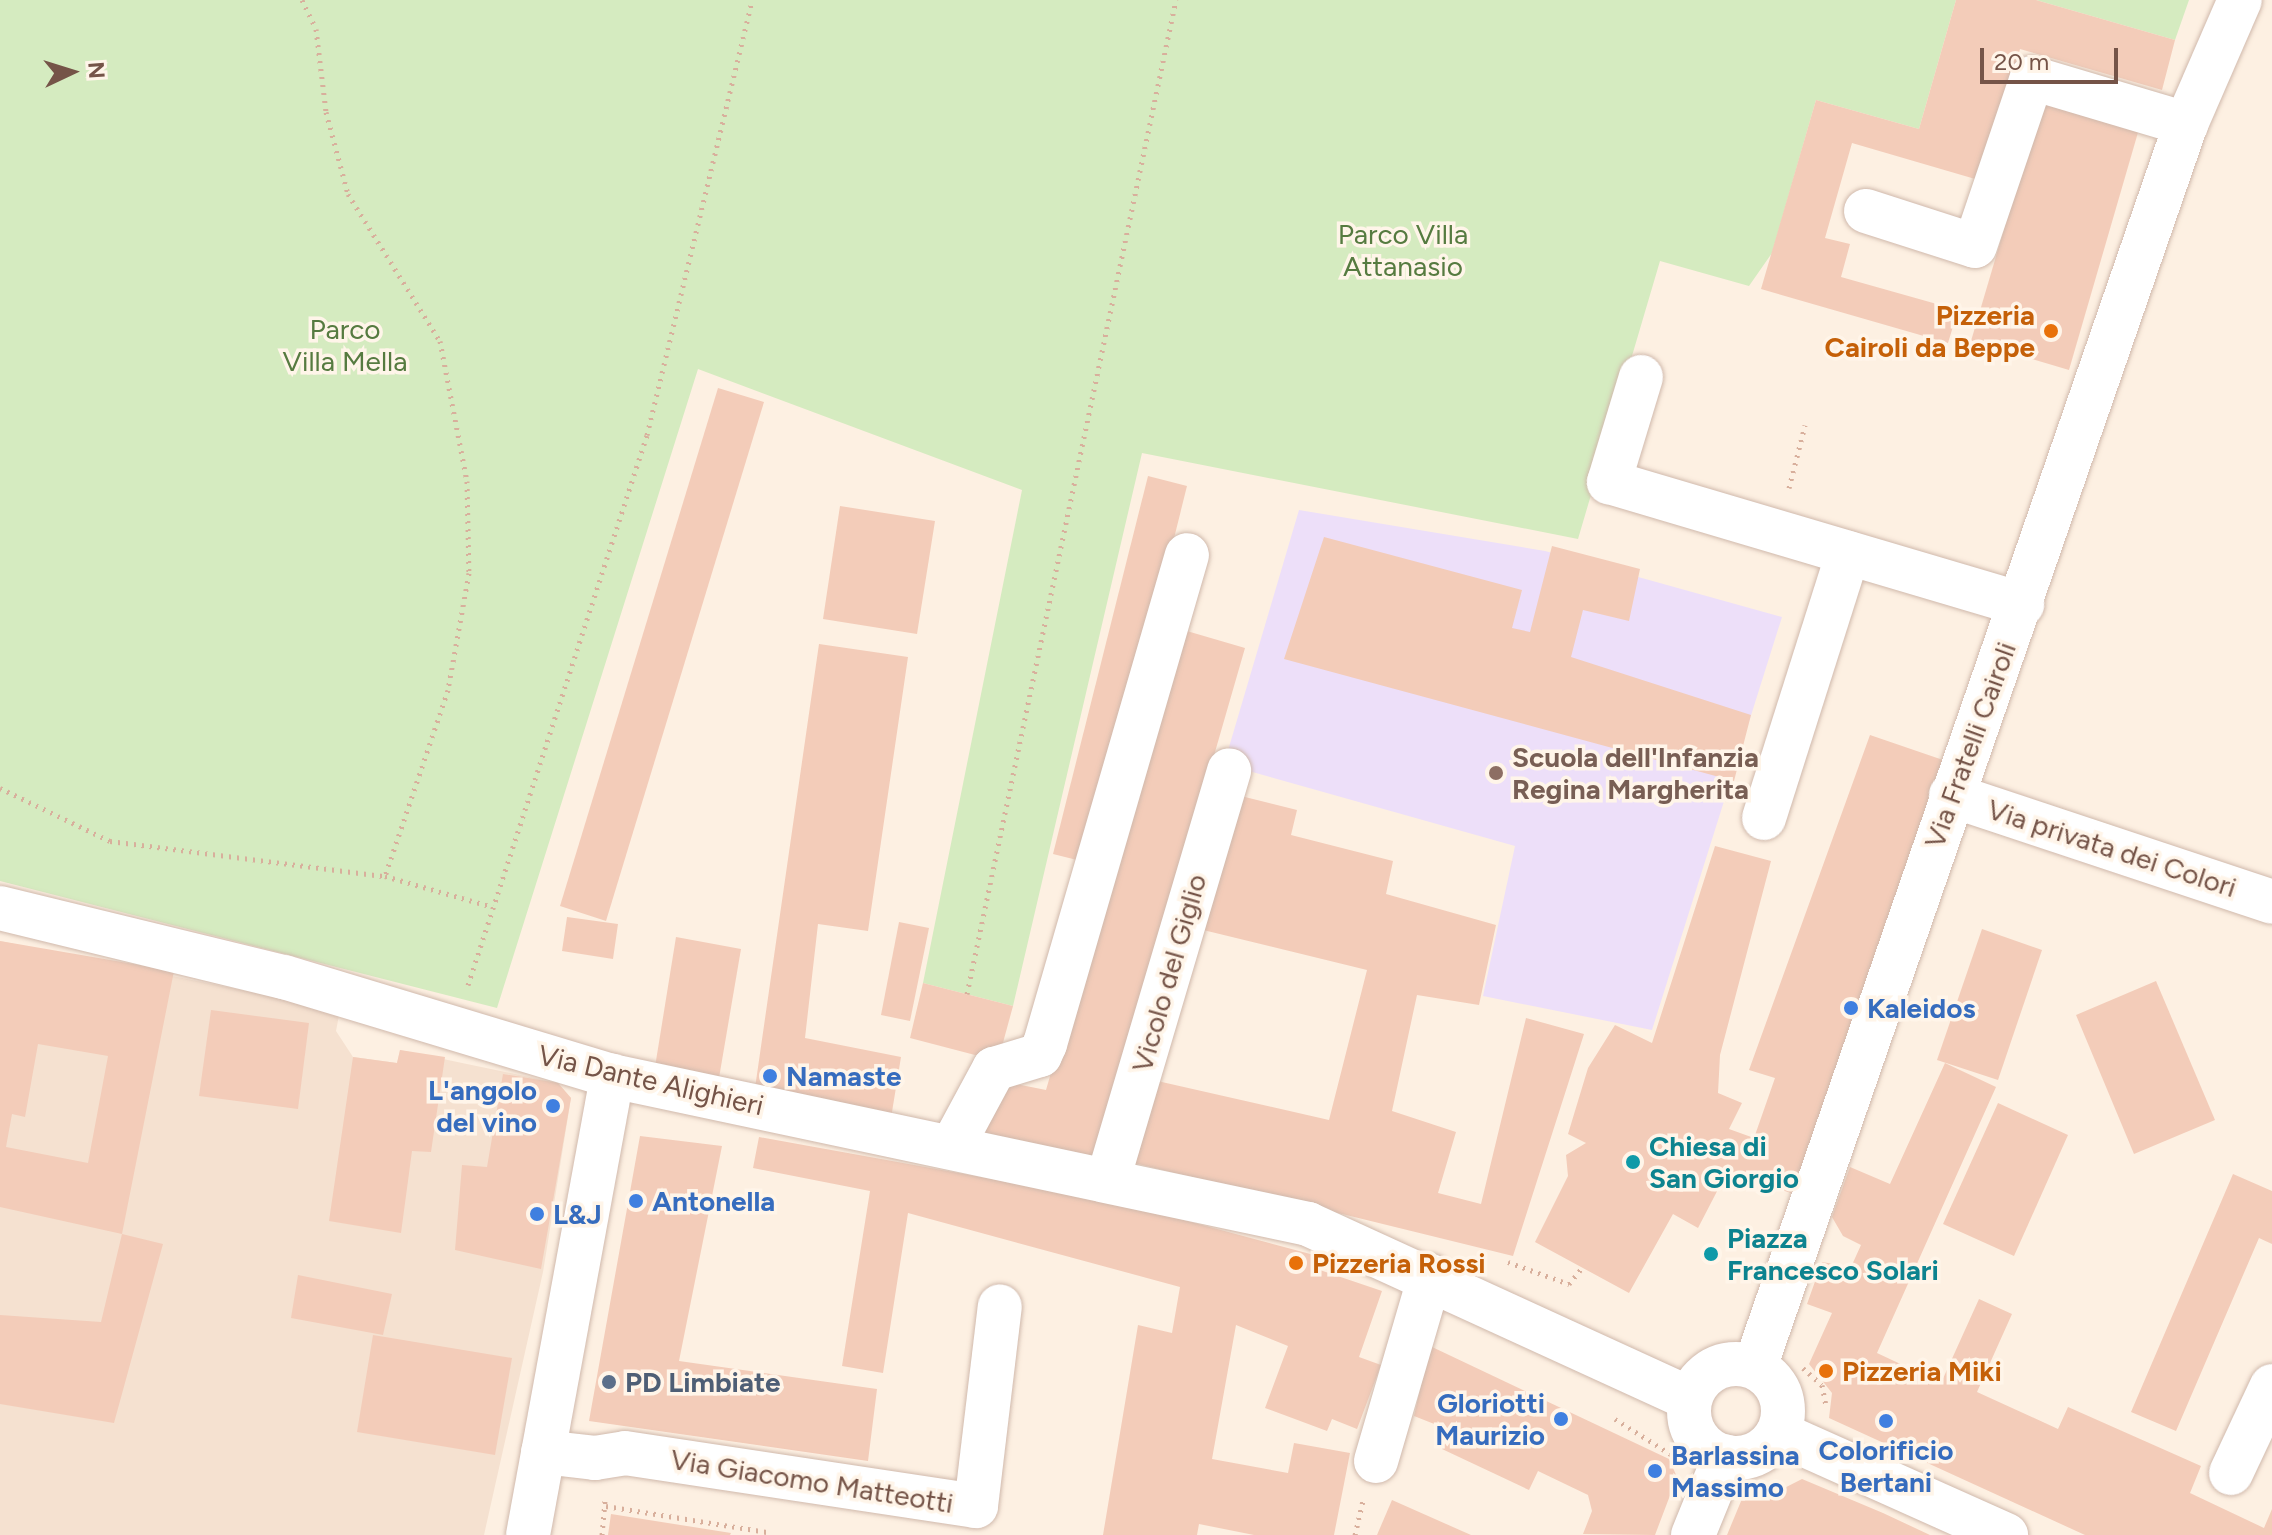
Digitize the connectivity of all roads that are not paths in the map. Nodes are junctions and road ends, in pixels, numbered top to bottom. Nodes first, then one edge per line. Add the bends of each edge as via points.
1 (2241, 1) edge
2 (2186, 124) junction
3 (1866, 211) dead end
4 (1641, 377) dead end
5 (1848, 553) junction
6 (1187, 555) dead end
7 (2022, 604) junction
8 (1229, 770) dead end
9 (1951, 795) junction
10 (1764, 818) dead end
11 (2272, 902) edge
12 (0, 908) edge
13 (612, 1076) junction
14 (952, 1147) junction
15 (1109, 1176) junction
16 (1430, 1276) junction
17 (1000, 1306) dead end
18 (1755, 1367) junction
19 (2272, 1386) edge
20 (1690, 1399) junction
21 (1778, 1433) junction
22 (543, 1452) junction
23 (1376, 1461) dead end
24 (1739, 1471) junction
25 (2231, 1473) dead end
26 (528, 1535) edge
27 (1693, 1535) edge
28 (2006, 1535) edge

1 - 2 street, Via Fratelli Cairoli
2 - 3 street via 2032,78 1975,246
2 - 7 street, Via Fratelli Cairoli
4 - 5 street via 1609,482
5 - 7 street
5 - 10 street
6 - 14 street via 1045,1044 1040,1055 994,1069
7 - 9 street, Via Fratelli Cairoli
8 - 15 street, Vicolo del Giglio
9 - 11 street, Via privata dei Colori
9 - 18 street, Via Fratelli Cairoli
12 - 13 street, Via Dante Alighieri via 284,977
13 - 14 street, Via Dante Alighieri
13 - 22 street
14 - 15 street, Via Dante Alighieri
15 - 16 street, Via Dante Alighieri via 1308,1224
16 - 20 street
16 - 23 street
17 - 22 street, Via Giacomo Matteotti via 976,1506 625,1453 595,1458
18 - 20 street via 1713,1370
18 - 21 street via 1777,1388
19 - 25 street
20 - 24 street via 1694,1432
21 - 24 street
21 - 28 street
22 - 26 street
24 - 27 street

